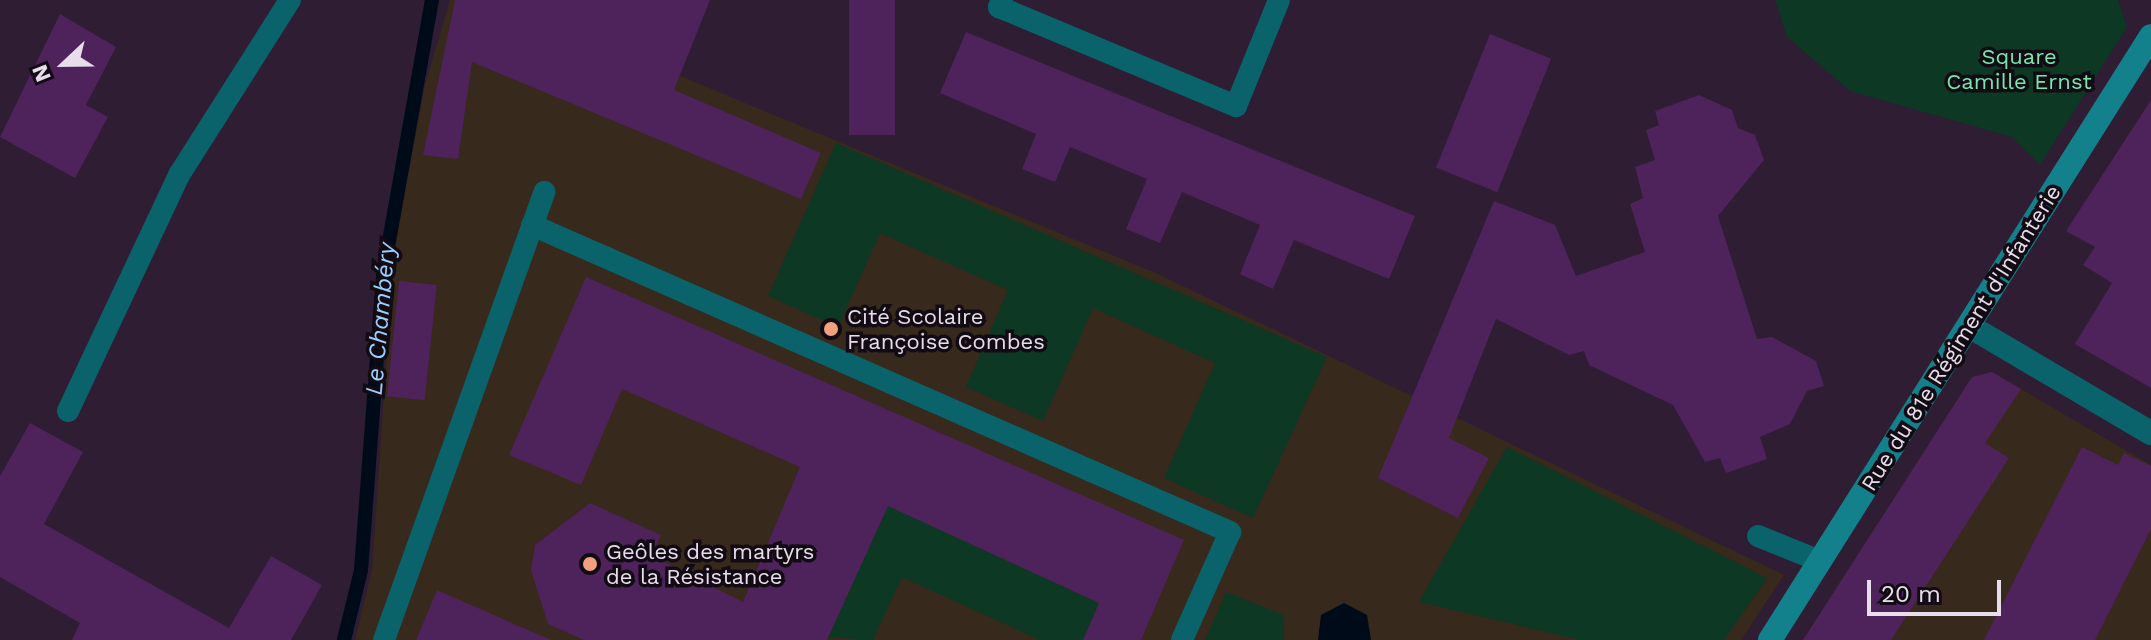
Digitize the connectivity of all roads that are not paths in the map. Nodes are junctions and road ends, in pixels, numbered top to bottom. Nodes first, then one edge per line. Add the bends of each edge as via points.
1 (290, 0) edge
2 (1002, 0) edge
3 (1279, 0) edge
4 (2151, 36) edge
5 (544, 192) dead end
6 (532, 225) junction
7 (1969, 326) junction
8 (68, 411) dead end
9 (2151, 433) edge
10 (1758, 536) dead end
11 (1820, 561) junction
12 (384, 640) edge
13 (1182, 640) edge
14 (1770, 640) edge

1 - 8 lane via 179,175
2 - 3 lane via 999,7 1236,106
4 - 7 street, Rue du 81e Régiment d'Infanterie
5 - 6 lane
6 - 12 lane
6 - 13 lane via 1230,532
7 - 9 street
7 - 11 street, Rue du 81e Régiment d'Infanterie
10 - 11 lane
11 - 14 street, Rue du 81e Régiment d'Infanterie

